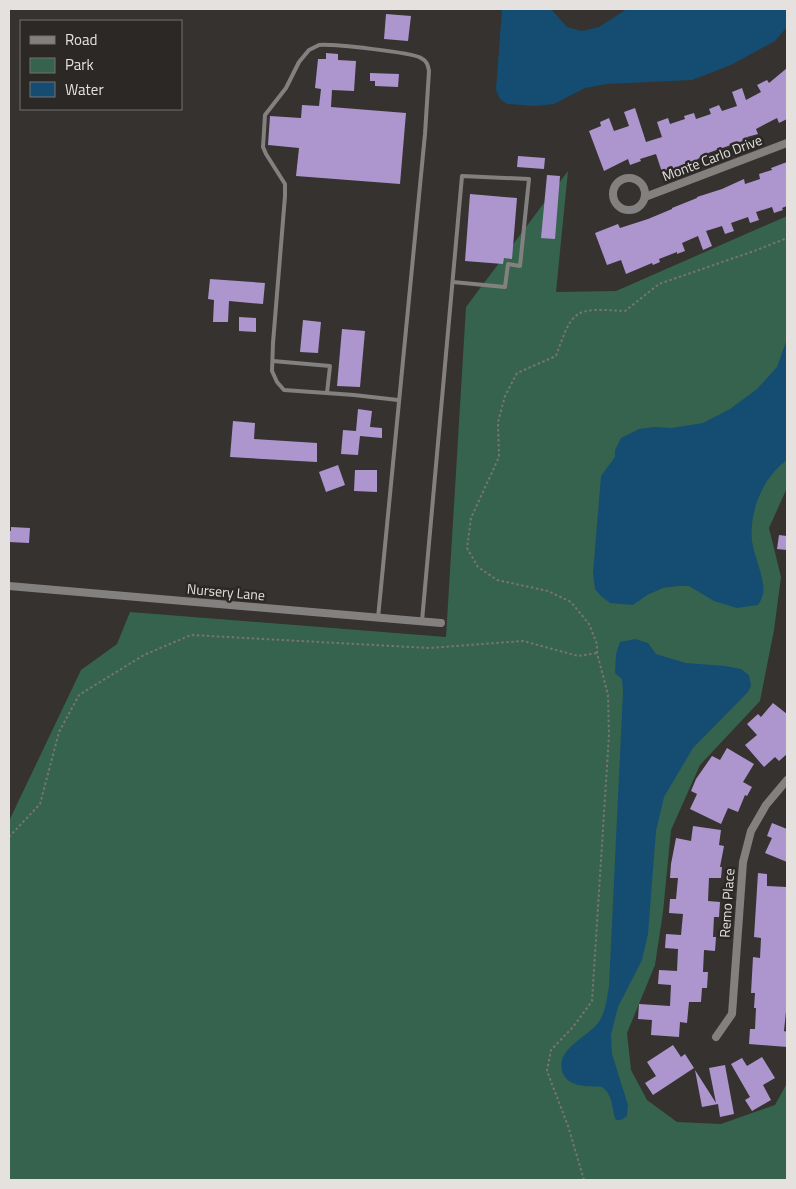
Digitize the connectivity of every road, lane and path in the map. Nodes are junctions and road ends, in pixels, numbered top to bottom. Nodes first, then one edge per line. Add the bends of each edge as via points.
1 (787, 143) edge
2 (645, 197) junction
3 (787, 238) edge
4 (453, 282) junction
5 (273, 361) junction
6 (328, 393) junction
7 (398, 400) junction
8 (9, 586) edge
9 (378, 618) junction
10 (422, 621) junction
11 (440, 623) dead end
12 (597, 653) junction
13 (787, 780) edge
14 (9, 837) edge
15 (716, 1037) dead end
16 (584, 1180) edge

1 - 2 street, Monte Carlo Drive
2 - 2 street, Monte Carlo Drive via 644,188 633,178 619,182 614,190 619,206 629,210 639,206
3 - 12 path via 659,284 624,311 591,309 574,315 556,356 517,373 505,396 498,422 499,457 471,518 468,548 478,567 497,580 548,591 571,602 589,624
4 - 4 lane via 462,176 529,179 520,266 508,264 505,286
4 - 10 lane
5 - 6 lane via 272,371 284,390
5 - 6 lane via 330,366
5 - 7 lane via 286,196 285,184 263,146 265,115 286,88 299,62 309,50 319,45 420,57 428,64 429,71
6 - 7 lane
7 - 9 lane
8 - 9 street, Nursery Lane
9 - 10 street, Nursery Lane
10 - 11 street, Nursery Lane
12 - 14 path via 578,656 523,641 429,648 191,635 144,655 79,695 60,732 40,804
12 - 16 path via 608,695 609,735 592,1001 551,1050 547,1072
13 - 15 street, Remo Place via 766,805 751,831 743,862 732,1014

